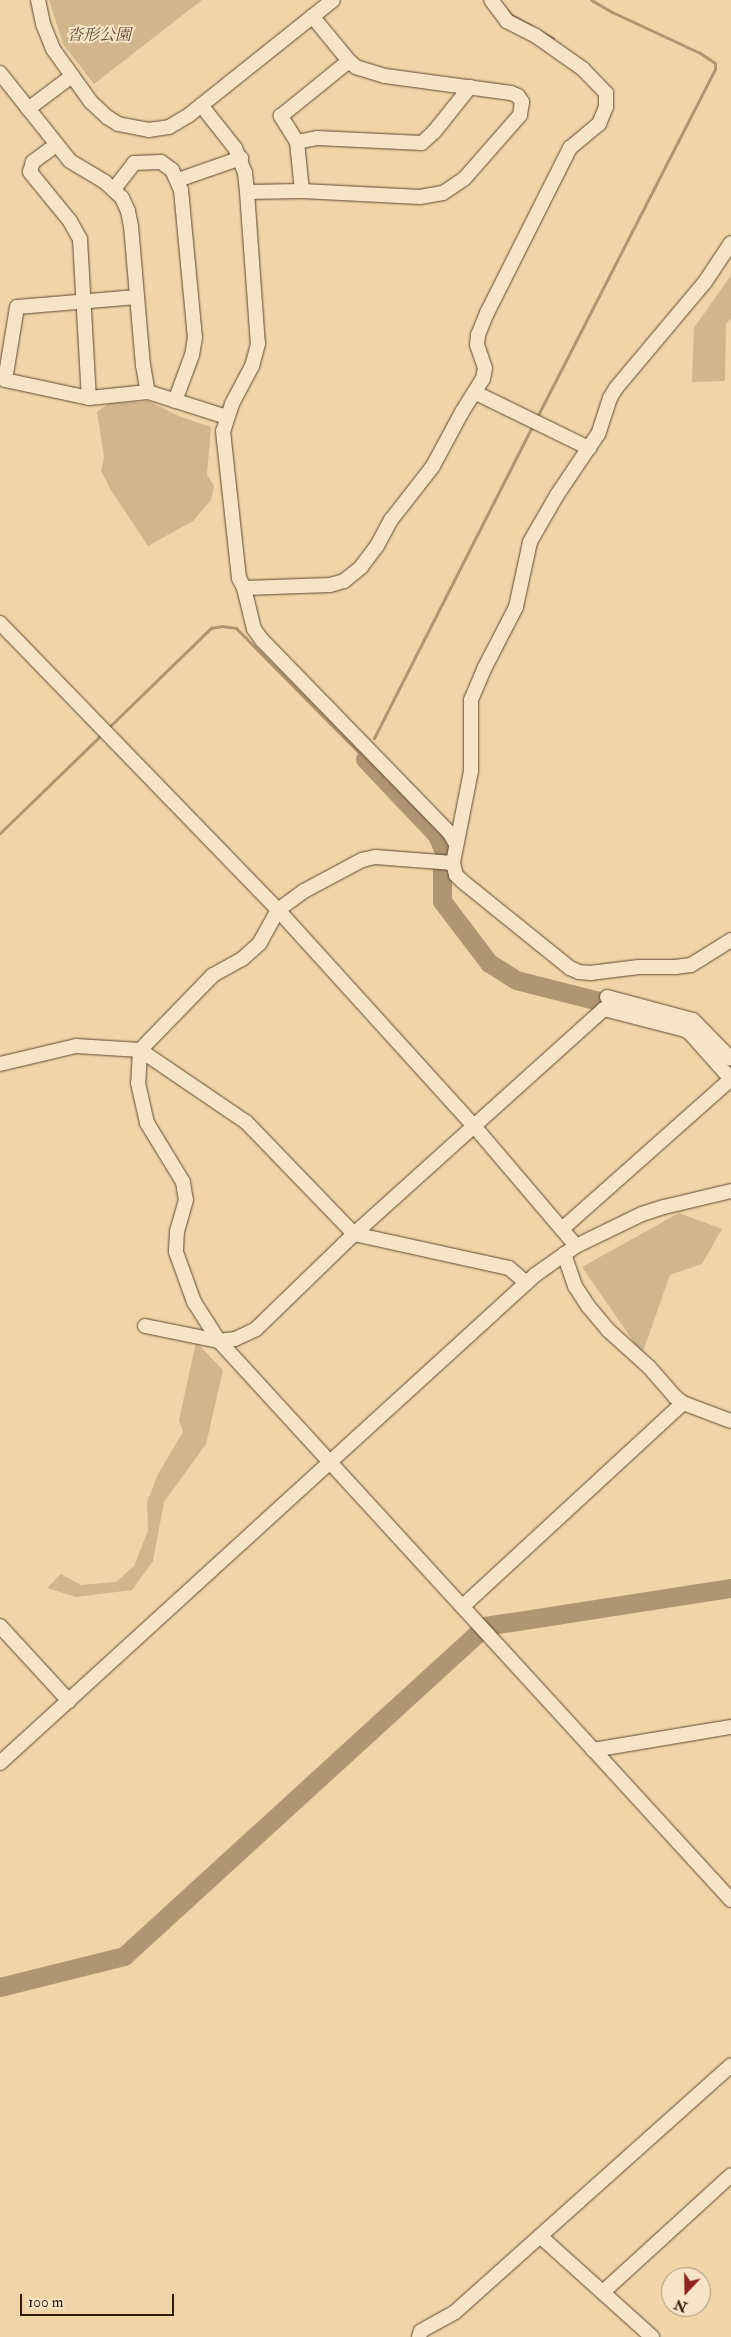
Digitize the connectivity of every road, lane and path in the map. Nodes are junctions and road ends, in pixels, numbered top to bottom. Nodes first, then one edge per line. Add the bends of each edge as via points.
1 (38, 0) edge
2 (333, 0) edge
3 (491, 0) edge
4 (312, 16) junction
5 (349, 62) junction
6 (0, 73) edge
7 (72, 76) junction
8 (470, 87) junction
9 (201, 106) junction
10 (28, 109) junction
11 (297, 142) junction
12 (56, 145) junction
13 (240, 158) junction
14 (178, 180) junction
15 (114, 189) junction
16 (302, 191) junction
17 (247, 192) junction
18 (731, 242) edge
19 (137, 297) junction
20 (84, 302) junction
21 (148, 392) junction
22 (476, 392) junction
23 (89, 398) junction
24 (174, 401) junction
25 (227, 418) junction
26 (589, 448) junction
27 (244, 588) junction
28 (0, 623) edge
29 (456, 844) junction
30 (453, 863) junction
31 (278, 910) junction
32 (731, 940) edge
33 (614, 971) junction
34 (606, 1003) junction
35 (140, 1050) junction
36 (731, 1059) edge
37 (0, 1064) edge
38 (731, 1079) edge
39 (474, 1126) junction
40 (731, 1191) edge
41 (562, 1229) junction
42 (354, 1234) junction
43 (576, 1246) junction
44 (564, 1254) junction
45 (526, 1283) junction
46 (144, 1326) dead end
47 (220, 1341) junction
48 (683, 1403) junction
49 (731, 1422) edge
50 (328, 1462) junction
51 (463, 1606) junction
52 (0, 1626) edge
53 (69, 1701) junction
54 (731, 1727) edge
55 (593, 1750) junction
56 (0, 1763) edge
57 (731, 1900) edge
58 (731, 2065) edge
59 (731, 2175) edge
60 (540, 2236) junction
61 (603, 2292) junction
62 (419, 2337) edge
63 (652, 2337) edge

1 - 7 street via 47,37
2 - 4 street
3 - 22 street via 507,21 536,36 583,69 602,86 608,99 599,124 570,148 487,313 477,345 486,374
4 - 5 street
4 - 9 street
5 - 8 street via 385,76
5 - 11 street via 281,116
6 - 10 street
7 - 9 street via 107,117 137,129 169,127
7 - 10 street
8 - 11 street via 422,143 317,138
8 - 16 street via 518,96 522,109 453,188 420,198
9 - 13 street
10 - 12 street
11 - 16 street
12 - 15 street via 70,161
12 - 20 street via 33,162 30,172 80,239
13 - 14 street
13 - 17 street
14 - 15 street via 161,162 134,163
14 - 24 street via 184,202 195,337 192,355
15 - 19 street via 128,211
16 - 17 street
17 - 25 street via 258,344 252,366
18 - 26 street via 705,282 616,388
19 - 20 street
19 - 21 street via 142,365
20 - 23 street
20 - 23 street via 16,307 5,380
21 - 23 street
21 - 24 street
22 - 26 street
22 - 27 street via 433,466 353,575 344,582 316,587
24 - 25 street
25 - 27 street via 224,445 239,578
26 - 29 street via 556,495 530,542 516,607 472,700 471,771
27 - 29 street via 254,629 262,640 449,832
28 - 31 street
29 - 30 street
30 - 31 street via 390,857 362,860 304,891
30 - 33 street via 456,875 462,881 570,968 590,973
31 - 35 street via 260,943 242,959 213,975
31 - 39 street
32 - 33 street via 691,964
33 - 34 street
34 - 36 street via 693,1020
34 - 38 street via 690,1033
34 - 39 street
35 - 37 street via 76,1046
35 - 42 street via 246,1122
35 - 47 street via 138,1083 146,1122 183,1182 186,1200 177,1231 176,1252 194,1302
38 - 41 street
39 - 41 street
39 - 42 street
40 - 43 street via 642,1214
41 - 43 street
42 - 45 street via 509,1268
42 - 47 street via 256,1329 235,1340
43 - 44 street
44 - 45 street
44 - 48 street via 575,1286 588,1306
45 - 50 street
46 - 47 street
47 - 50 street
48 - 49 street
48 - 51 street
50 - 51 street
50 - 53 street
51 - 55 street
52 - 53 street
53 - 56 street
54 - 55 street
55 - 57 street
58 - 60 street
59 - 61 street
60 - 61 street
60 - 62 street via 455,2312 421,2332
61 - 63 street

